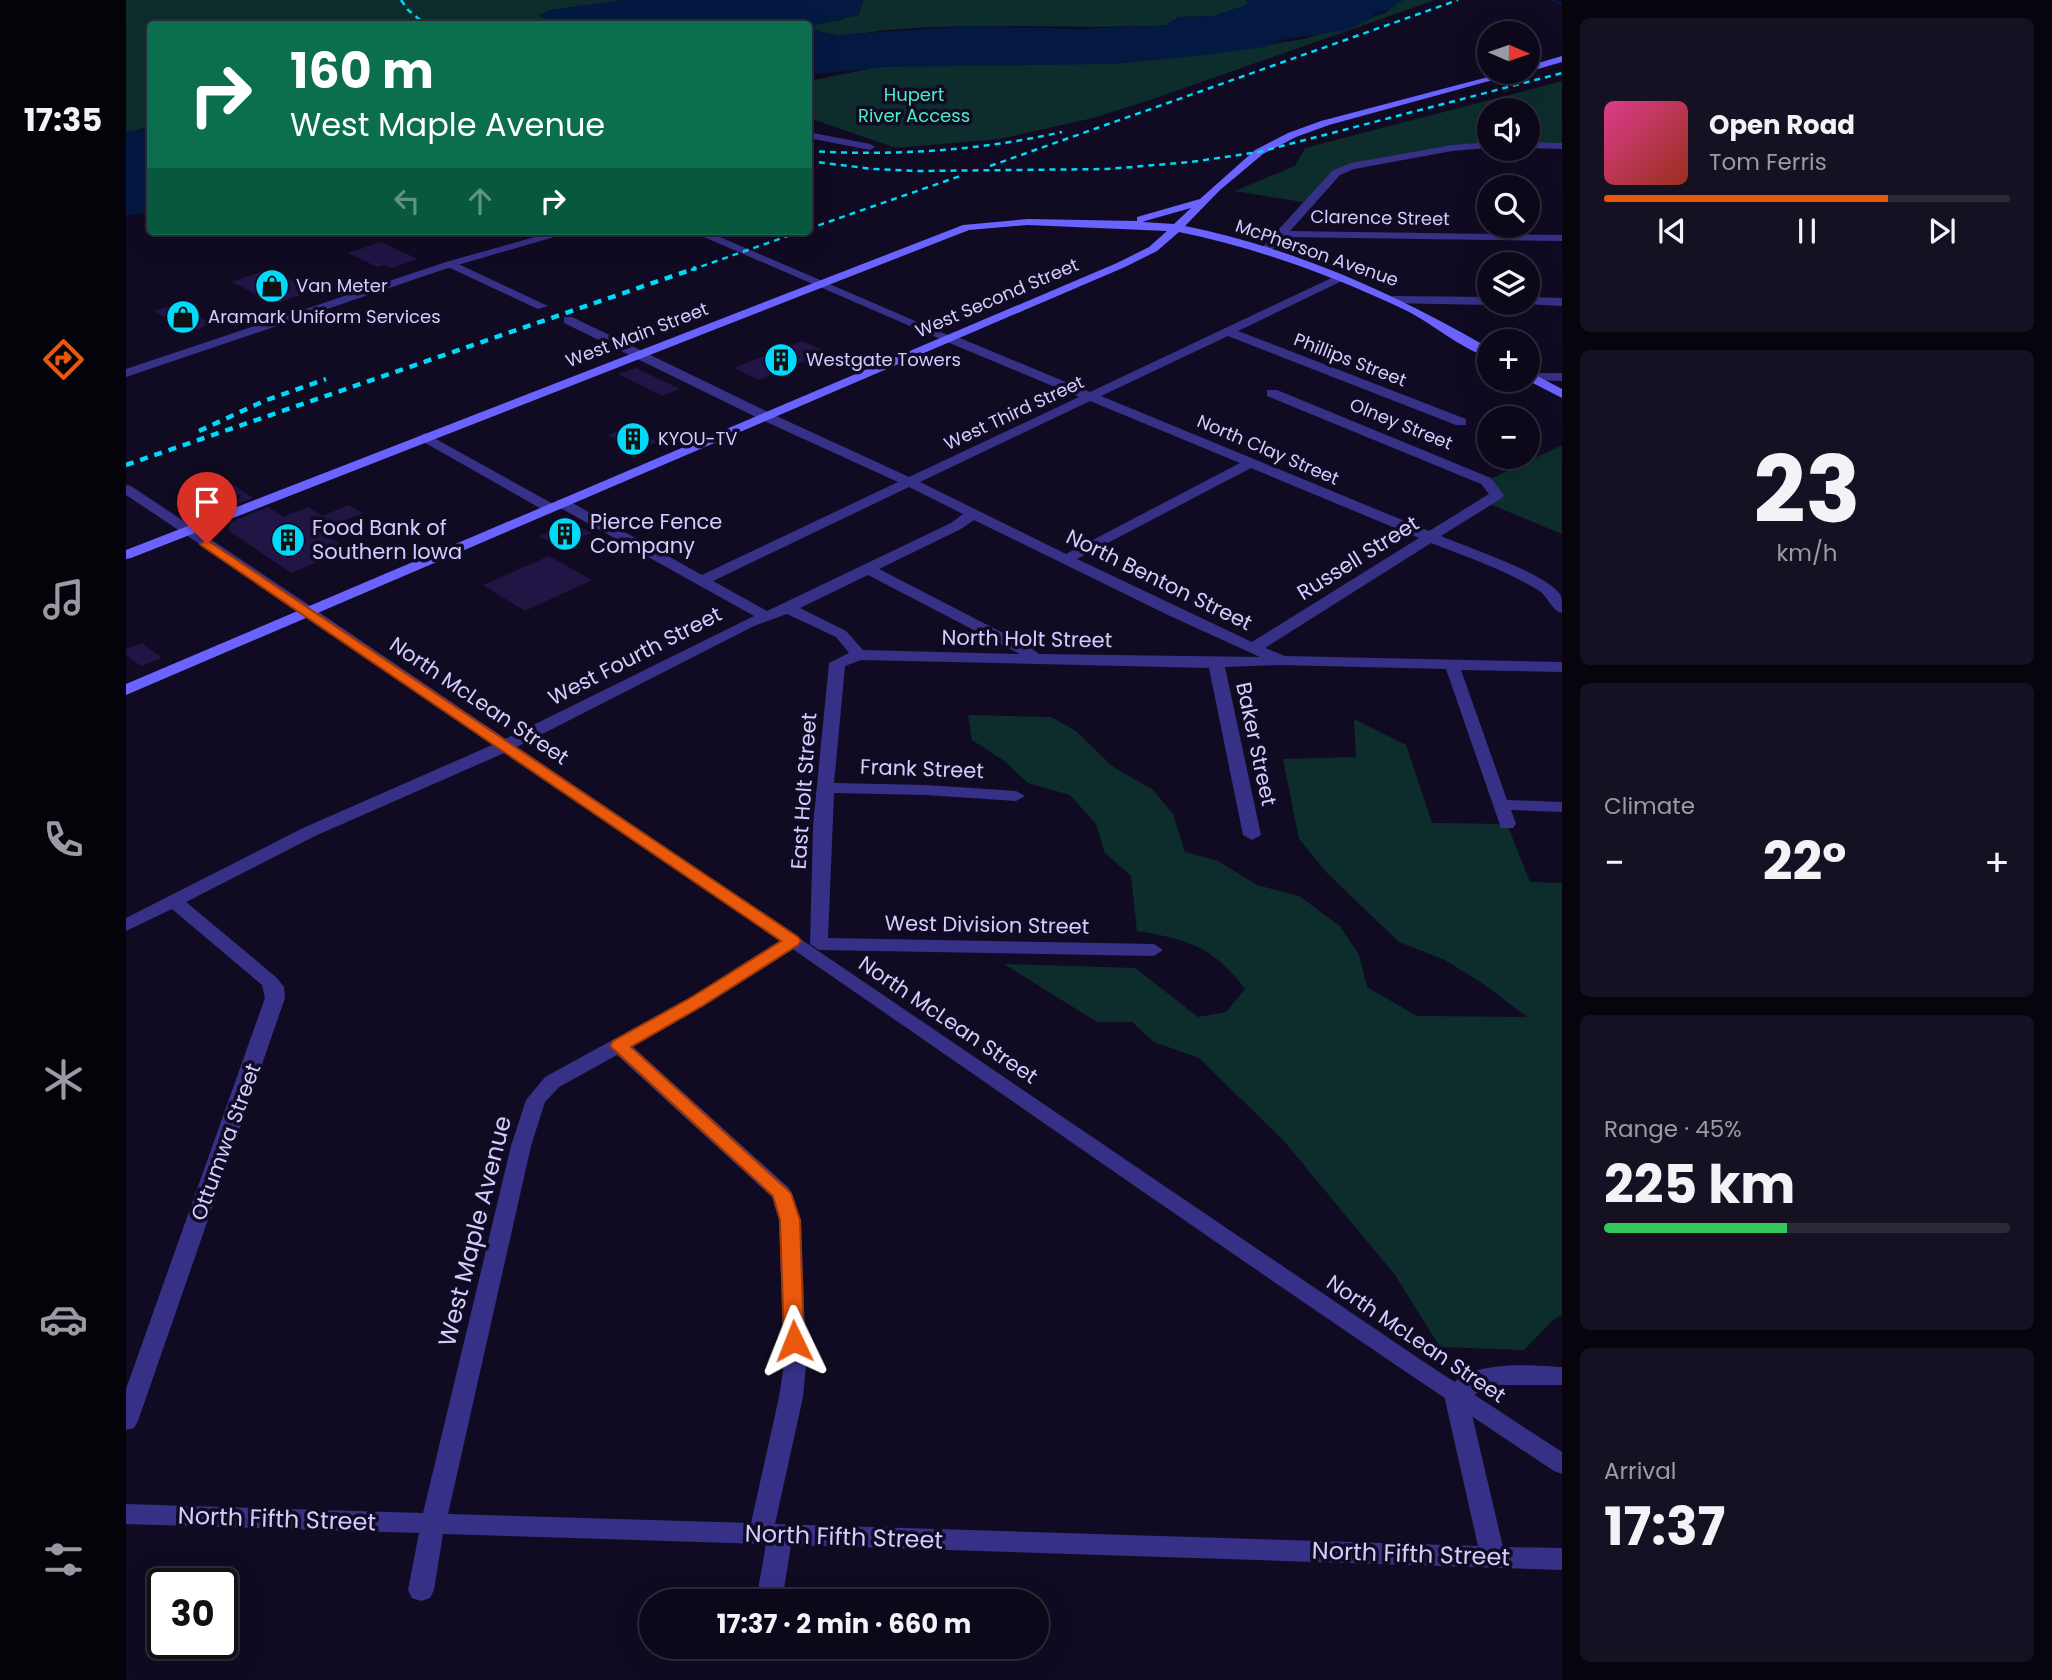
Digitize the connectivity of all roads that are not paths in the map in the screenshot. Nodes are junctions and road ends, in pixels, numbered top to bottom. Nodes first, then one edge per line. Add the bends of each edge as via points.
1 (1562, 59) edge
2 (1540, 65) edge
3 (1477, 83) edge
4 (812, 136) edge
5 (1540, 145) edge
6 (1477, 146) edge
7 (1562, 146) edge
8 (870, 147) dead end
9 (1202, 202) junction
10 (1102, 223) junction
11 (1176, 228) junction
12 (1281, 234) junction
13 (555, 235) edge
14 (705, 235) edge
15 (1562, 238) edge
16 (1153, 249) junction
17 (1265, 251) junction
18 (450, 264) junction
19 (1340, 278) junction
20 (817, 284) junction
21 (1393, 300) junction
22 (1477, 301) edge
23 (1540, 301) edge
24 (1562, 302) edge
25 (542, 306) dead end
26 (568, 320) dead end
27 (1227, 331) junction
28 (951, 339) junction
29 (1477, 346) edge
30 (638, 354) junction
31 (126, 373) edge
32 (1540, 376) edge
33 (1562, 377) edge
34 (1540, 382) edge
35 (1272, 393) dead end
36 (1562, 394) edge
37 (1089, 397) junction
38 (765, 416) junction
39 (1461, 422) dead end
40 (425, 437) junction
41 (1250, 463) junction
42 (909, 482) junction
43 (126, 489) edge
44 (1487, 503) joint
45 (556, 505) junction
46 (973, 514) junction
47 (188, 531) junction
48 (1430, 538) junction
49 (126, 555) edge
50 (1067, 559) junction
51 (868, 569) junction
52 (703, 580) junction
53 (788, 608) junction
54 (1562, 608) edge
55 (310, 611) junction
56 (766, 615) junction
57 (1252, 649) junction
58 (859, 655) junction
59 (1035, 659) junction
60 (1282, 661) junction
61 (1216, 663) junction
62 (1452, 665) junction
63 (1562, 667) edge
64 (126, 690) edge
65 (505, 746) junction
66 (827, 788) junction
67 (1016, 796) dead end
68 (1501, 806) junction
69 (1562, 807) edge
70 (1507, 824) dead end
71 (1252, 835) dead end
72 (173, 900) junction
73 (126, 925) edge
74 (807, 946) junction
75 (1154, 950) dead end
76 (619, 1046) junction
77 (1562, 1376) edge
78 (1457, 1395) junction
79 (126, 1421) edge
80 (1562, 1464) edge
81 (126, 1514) edge
82 (433, 1524) junction
83 (771, 1534) junction
84 (1493, 1556) junction
85 (1562, 1559) edge
86 (769, 1589) edge
87 (421, 1590) dead end

1 - 2 main road
3 - 9 main road, West Second Street via 1292,135 1259,152
4 - 8 street
5 - 7 street
6 - 12 street via 1351,166 1336,173
9 - 10 main road via 1158,216
9 - 11 main road, West Second Street
10 - 11 main road, West Main Street
10 - 16 main road via 1137,230
10 - 20 main road, West Main Street via 967,227
11 - 16 main road, West Second Street
11 - 17 main road, McPherson Avenue
12 - 15 street, Clarence Street
12 - 17 street
13 - 18 street
14 - 20 street, North Clay Street
16 - 28 main road, West Second Street
17 - 19 main road, McPherson Avenue
18 - 25 street
18 - 31 street
19 - 21 main road, McPherson Avenue
19 - 27 street, West Third Street
20 - 28 street, North Clay Street
20 - 30 main road, West Main Street
21 - 22 street, McPherson Avenue
21 - 29 main road
23 - 24 street
26 - 30 street, North Benton Street
27 - 37 street, West Third Street
27 - 39 street, Phillips Street
28 - 37 street, North Clay Street
28 - 38 main road, West Second Street
30 - 38 street, North Benton Street
30 - 40 main road, West Main Street
32 - 33 street
34 - 36 main road
35 - 44 street, Olney Street via 1486,481 1497,495
37 - 41 street, North Clay Street
37 - 42 street, West Third Street
38 - 42 street, North Benton Street
38 - 45 main road, West Second Street
40 - 45 street
40 - 47 main road, West Main Street
41 - 48 street, North Clay Street
41 - 50 street
42 - 46 street, North Benton Street
42 - 52 street, West Third Street
43 - 47 street, North McLean Street
44 - 48 street, Russell Street
45 - 52 street
45 - 55 main road, West Second Street
46 - 50 street, North Benton Street
46 - 51 street, West Fourth Street
47 - 49 main road, West Main Street
47 - 55 street, North McLean Street
48 - 54 street, North Clay Street via 1538,584
48 - 57 street, Russell Street
50 - 57 street, North Benton Street
51 - 53 street, West Fourth Street
51 - 59 street
52 - 56 street
53 - 56 street, West Fourth Street
53 - 58 street via 841,634
55 - 64 main road, West Second Street
55 - 65 street, North McLean Street
56 - 65 street, West Fourth Street
57 - 60 street, North Benton Street
58 - 59 street, North Holt Street
58 - 66 street, East Holt Street via 837,663
59 - 61 street, North Holt Street
60 - 61 street, North Holt Street
60 - 62 street, North Benton Street
61 - 71 street, Baker Street
62 - 63 street, North Benton Street
62 - 68 street
65 - 72 street, West Fourth Street via 309,832
65 - 74 street, North McLean Street
66 - 67 street, Frank Street
66 - 74 street, East Holt Street
68 - 69 street
68 - 70 street
72 - 73 street, West Fourth Street
72 - 79 street, Ottumwa Street via 269,981 275,998
74 - 75 street, West Division Street
74 - 76 street, West Maple Avenue
74 - 78 street, North McLean Street
76 - 82 street, West Maple Avenue via 552,1082 536,1100 527,1122
76 - 83 street via 782,1193 790,1220 795,1365
77 - 78 street via 1493,1374 1472,1381
78 - 80 street, North McLean Street
78 - 84 street
81 - 82 street, North Fifth Street
82 - 83 street, North Fifth Street
82 - 87 street, West Maple Avenue
83 - 84 street, North Fifth Street
83 - 86 street
84 - 85 street, North Fifth Street

